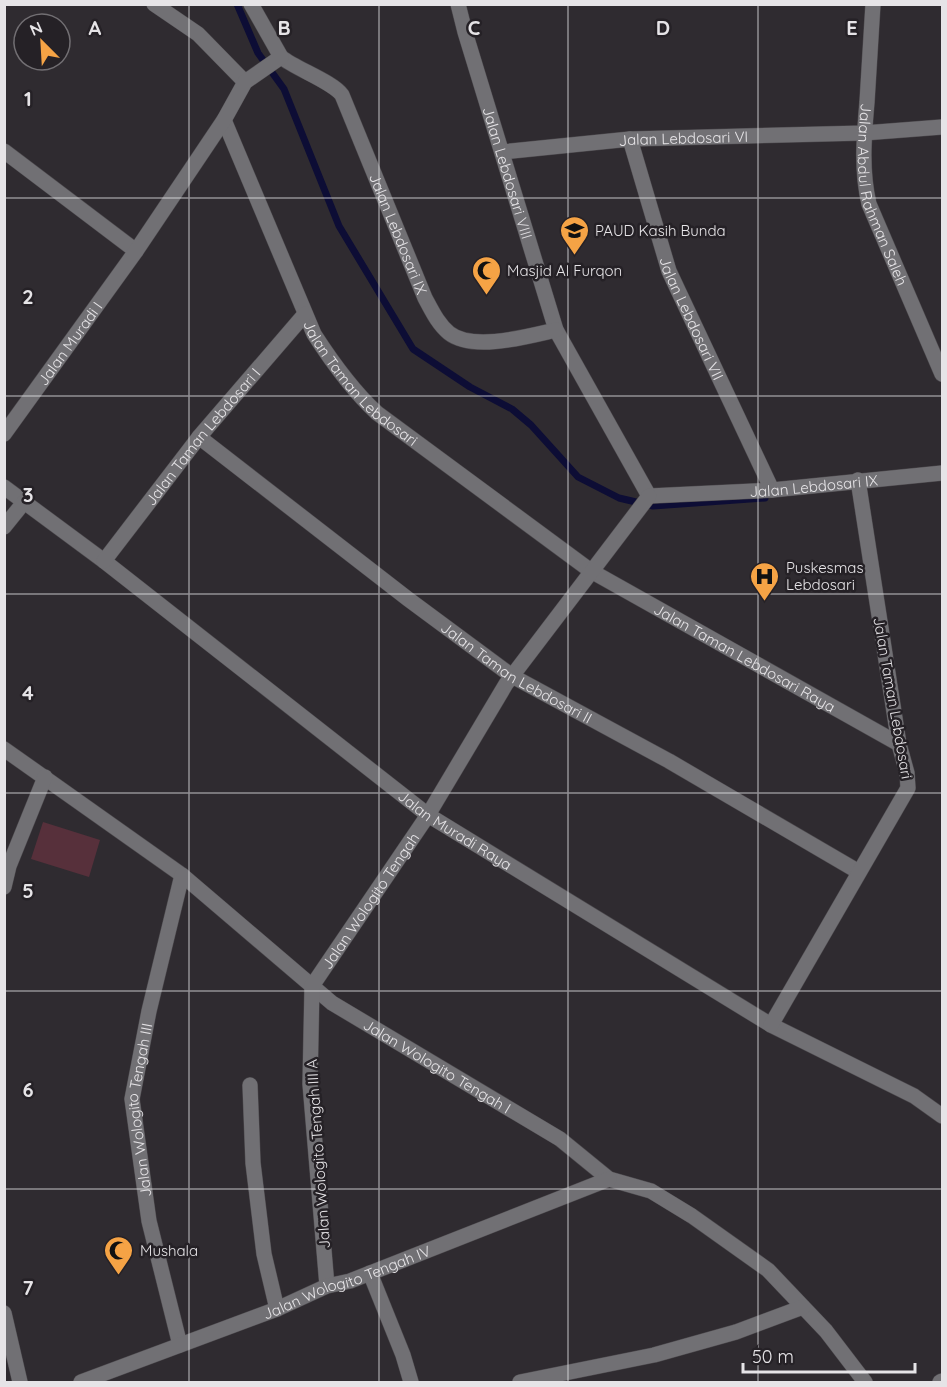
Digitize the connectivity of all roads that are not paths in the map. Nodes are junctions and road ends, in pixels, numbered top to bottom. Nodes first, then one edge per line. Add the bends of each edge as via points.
1 (154, 4) edge
2 (251, 4) edge
3 (458, 4) edge
4 (873, 4) edge
5 (278, 58) junction
6 (251, 78) junction
7 (224, 120) junction
8 (942, 127) edge
9 (864, 133) junction
10 (630, 139) junction
11 (4, 151) edge
12 (501, 152) junction
13 (136, 251) junction
14 (305, 314) junction
15 (556, 330) junction
16 (942, 374) edge
17 (4, 434) edge
18 (199, 437) junction
19 (942, 473) edge
20 (858, 480) junction
21 (4, 487) edge
22 (772, 490) junction
23 (647, 498) junction
24 (25, 501) junction
25 (4, 527) edge
26 (104, 561) junction
27 (591, 571) junction
28 (512, 676) junction
29 (899, 744) junction
30 (4, 749) edge
31 (45, 777) junction
32 (428, 815) junction
33 (859, 873) junction
34 (182, 875) junction
35 (4, 887) edge
36 (312, 986) junction
37 (771, 1025) junction
38 (250, 1085) dead end
39 (942, 1116) edge
40 (609, 1179) junction
41 (370, 1273) junction
42 (327, 1286) junction
43 (803, 1307) junction
44 (277, 1309) junction
45 (4, 1313) edge
46 (180, 1345) junction
47 (20, 1383) edge
48 (81, 1383) edge
49 (411, 1383) edge
50 (520, 1383) edge
51 (865, 1383) edge

1 - 6 street
2 - 5 street
3 - 12 street, Jalan Lebdosari VIII
4 - 9 street, Jalan Abdul Rahman Saleh
5 - 6 street
5 - 15 street, Jalan Lebdosari IX via 333,86 342,95 425,298 451,335 484,342 511,341
6 - 7 street, Jalan Muradi I
7 - 13 street, Jalan Muradi I
7 - 14 street, Jalan Taman Lebdosari
8 - 9 street, Jalan Lebdosari VI
9 - 10 street, Jalan Lebdosari VI
9 - 16 street, Jalan Abdul Rahman Saleh via 863,173 869,204
10 - 12 street, Jalan Lebdosari VI
10 - 22 street, Jalan Lebdosari VII via 669,271
11 - 13 street
12 - 15 street, Jalan Lebdosari VIII
13 - 17 street, Jalan Muradi I
14 - 18 street, Jalan Taman Lebdosari I
14 - 27 street, Jalan Taman Lebdosari via 327,354 376,413
15 - 23 street, Jalan Lebdosari VIII
18 - 26 street, Jalan Taman Lebdosari I
18 - 28 street, Jalan Taman Lebdosari II
19 - 20 street, Jalan Lebdosari IX
20 - 22 street, Jalan Lebdosari IX
20 - 29 street, Jalan Taman Lebdosari
21 - 24 street, Jalan Muradi Raya
22 - 23 street, Jalan Lebdosari IX
23 - 27 street
24 - 25 street
24 - 26 street, Jalan Muradi Raya
26 - 32 street, Jalan Muradi Raya
27 - 28 street
27 - 29 street, Jalan Taman Lebdosari Raya
28 - 32 street
28 - 33 street, Jalan Taman Lebdosari II via 669,761
29 - 33 street, Jalan Taman Lebdosari via 908,788
30 - 31 street, Jalan Wologito Tengah I
31 - 34 street, Jalan Wologito Tengah I
31 - 35 street
32 - 36 street, Jalan Wologito Tengah
32 - 37 street, Jalan Muradi Raya
33 - 37 street, Jalan Taman Lebdosari
34 - 36 street, Jalan Wologito Tengah I
34 - 46 street, Jalan Wologito Tengah III via 132,1100 149,1221
36 - 40 street, Jalan Wologito Tengah I via 332,1003 560,1139
36 - 42 street, Jalan Wologito Tengah III A via 310,1084
37 - 39 street, Jalan Muradi Raya via 914,1096
38 - 44 street via 253,1163 264,1254
40 - 41 street, Jalan Wologito Tengah IV
40 - 43 street, Jalan Wologito Tengah I via 651,1191 692,1216 768,1270
41 - 42 street, Jalan Wologito Tengah IV
41 - 49 street
42 - 44 street, Jalan Wologito Tengah IV
43 - 50 street via 736,1332 664,1352
43 - 51 street, Jalan Wologito Tengah I
44 - 46 street, Jalan Wologito Tengah IV
45 - 47 street
46 - 48 street, Jalan Wologito Tengah IV

